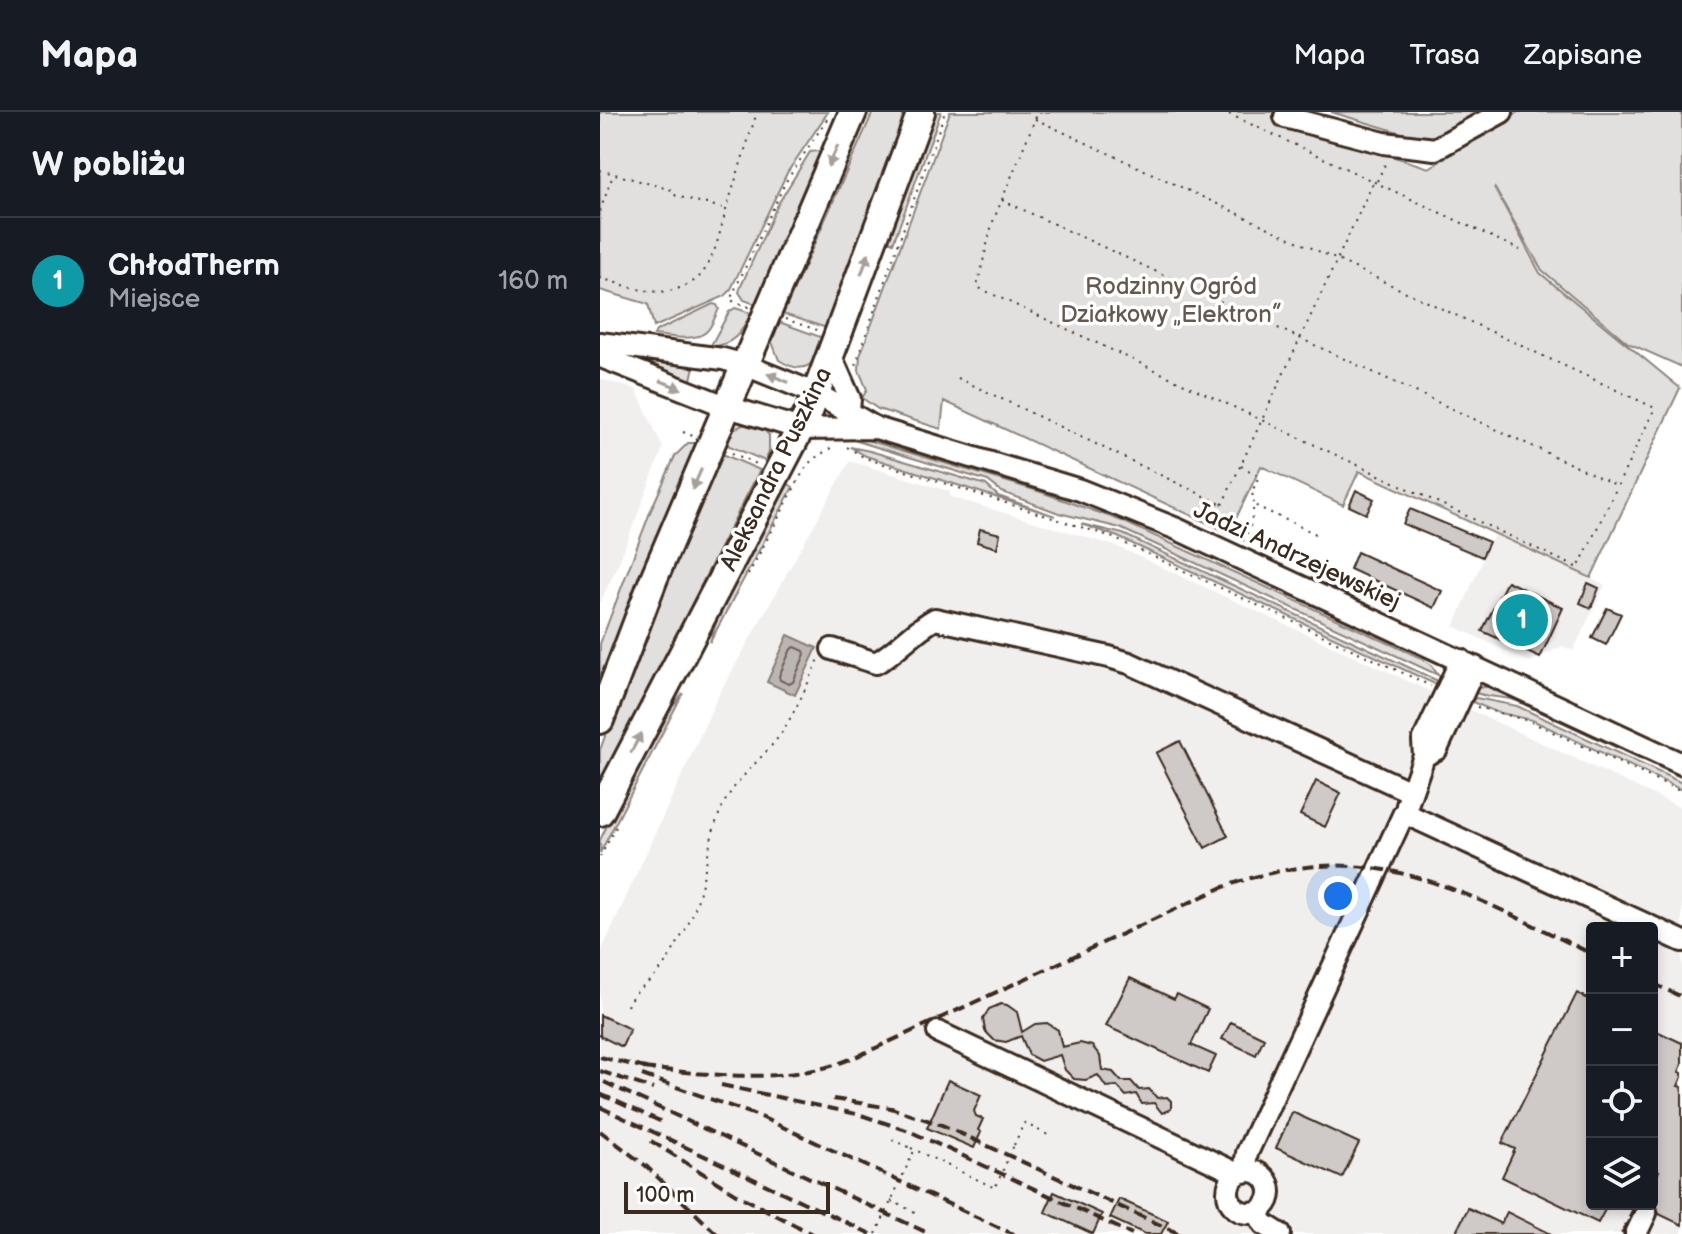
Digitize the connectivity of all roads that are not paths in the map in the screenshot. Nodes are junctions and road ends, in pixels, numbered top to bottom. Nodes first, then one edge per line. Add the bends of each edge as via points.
1 (853, 112) edge
2 (921, 112) edge
3 (1502, 112) edge
4 (1285, 117) dead end
5 (600, 343) edge
6 (839, 350) junction
7 (600, 354) edge
8 (745, 365) junction
9 (817, 394) junction
10 (728, 407) junction
11 (849, 410) junction
12 (876, 428) junction
13 (801, 429) junction
14 (832, 649) road end
15 (1468, 664) junction
16 (600, 720) edge
17 (1682, 764) edge
18 (1411, 792) junction
19 (1404, 813) junction
20 (611, 814) edge
21 (1682, 941) edge
22 (938, 1032) dead end
23 (1241, 1173) junction
24 (1257, 1212) junction
25 (1646, 1213) dead end
26 (1280, 1234) edge
27 (1636, 1234) edge

1 -> 8 main road
6 -> 2 main road, Aleksandra Puszkina
3 - 4 street via 1444,146 1415,148
5 - 8 street, Jadzi Andrzejewskiej
6 - 9 main road, Aleksandra Puszkina
6 - 11 street
7 -> 10 street, Jadzi Andrzejewskiej
9 -> 8 street, Jadzi Andrzejewskiej
8 - 10 main road
9 - 11 street, Jadzi Andrzejewskiej
9 - 13 main road, Aleksandra Puszkina
10 - 13 street, Jadzi Andrzejewskiej
10 -> 16 main road
11 - 12 street, Jadzi Andrzejewskiej
12 - 13 street, Jadzi Andrzejewskiej
12 - 15 street, Jadzi Andrzejewskiej via 1080,490
20 -> 13 main road, Aleksandra Puszkina via 788,478
14 - 18 street via 876,663 935,619 1109,657
15 - 17 street, Jadzi Andrzejewskiej
15 - 18 street via 1437,749 1424,756
18 - 19 street
19 - 21 street
19 - 23 street
22 - 23 street
23 - 24 street via 1258,1173 1270,1190 1267,1203
23 - 24 street via 1229,1185 1228,1199 1237,1210
24 - 26 street
25 - 27 street

